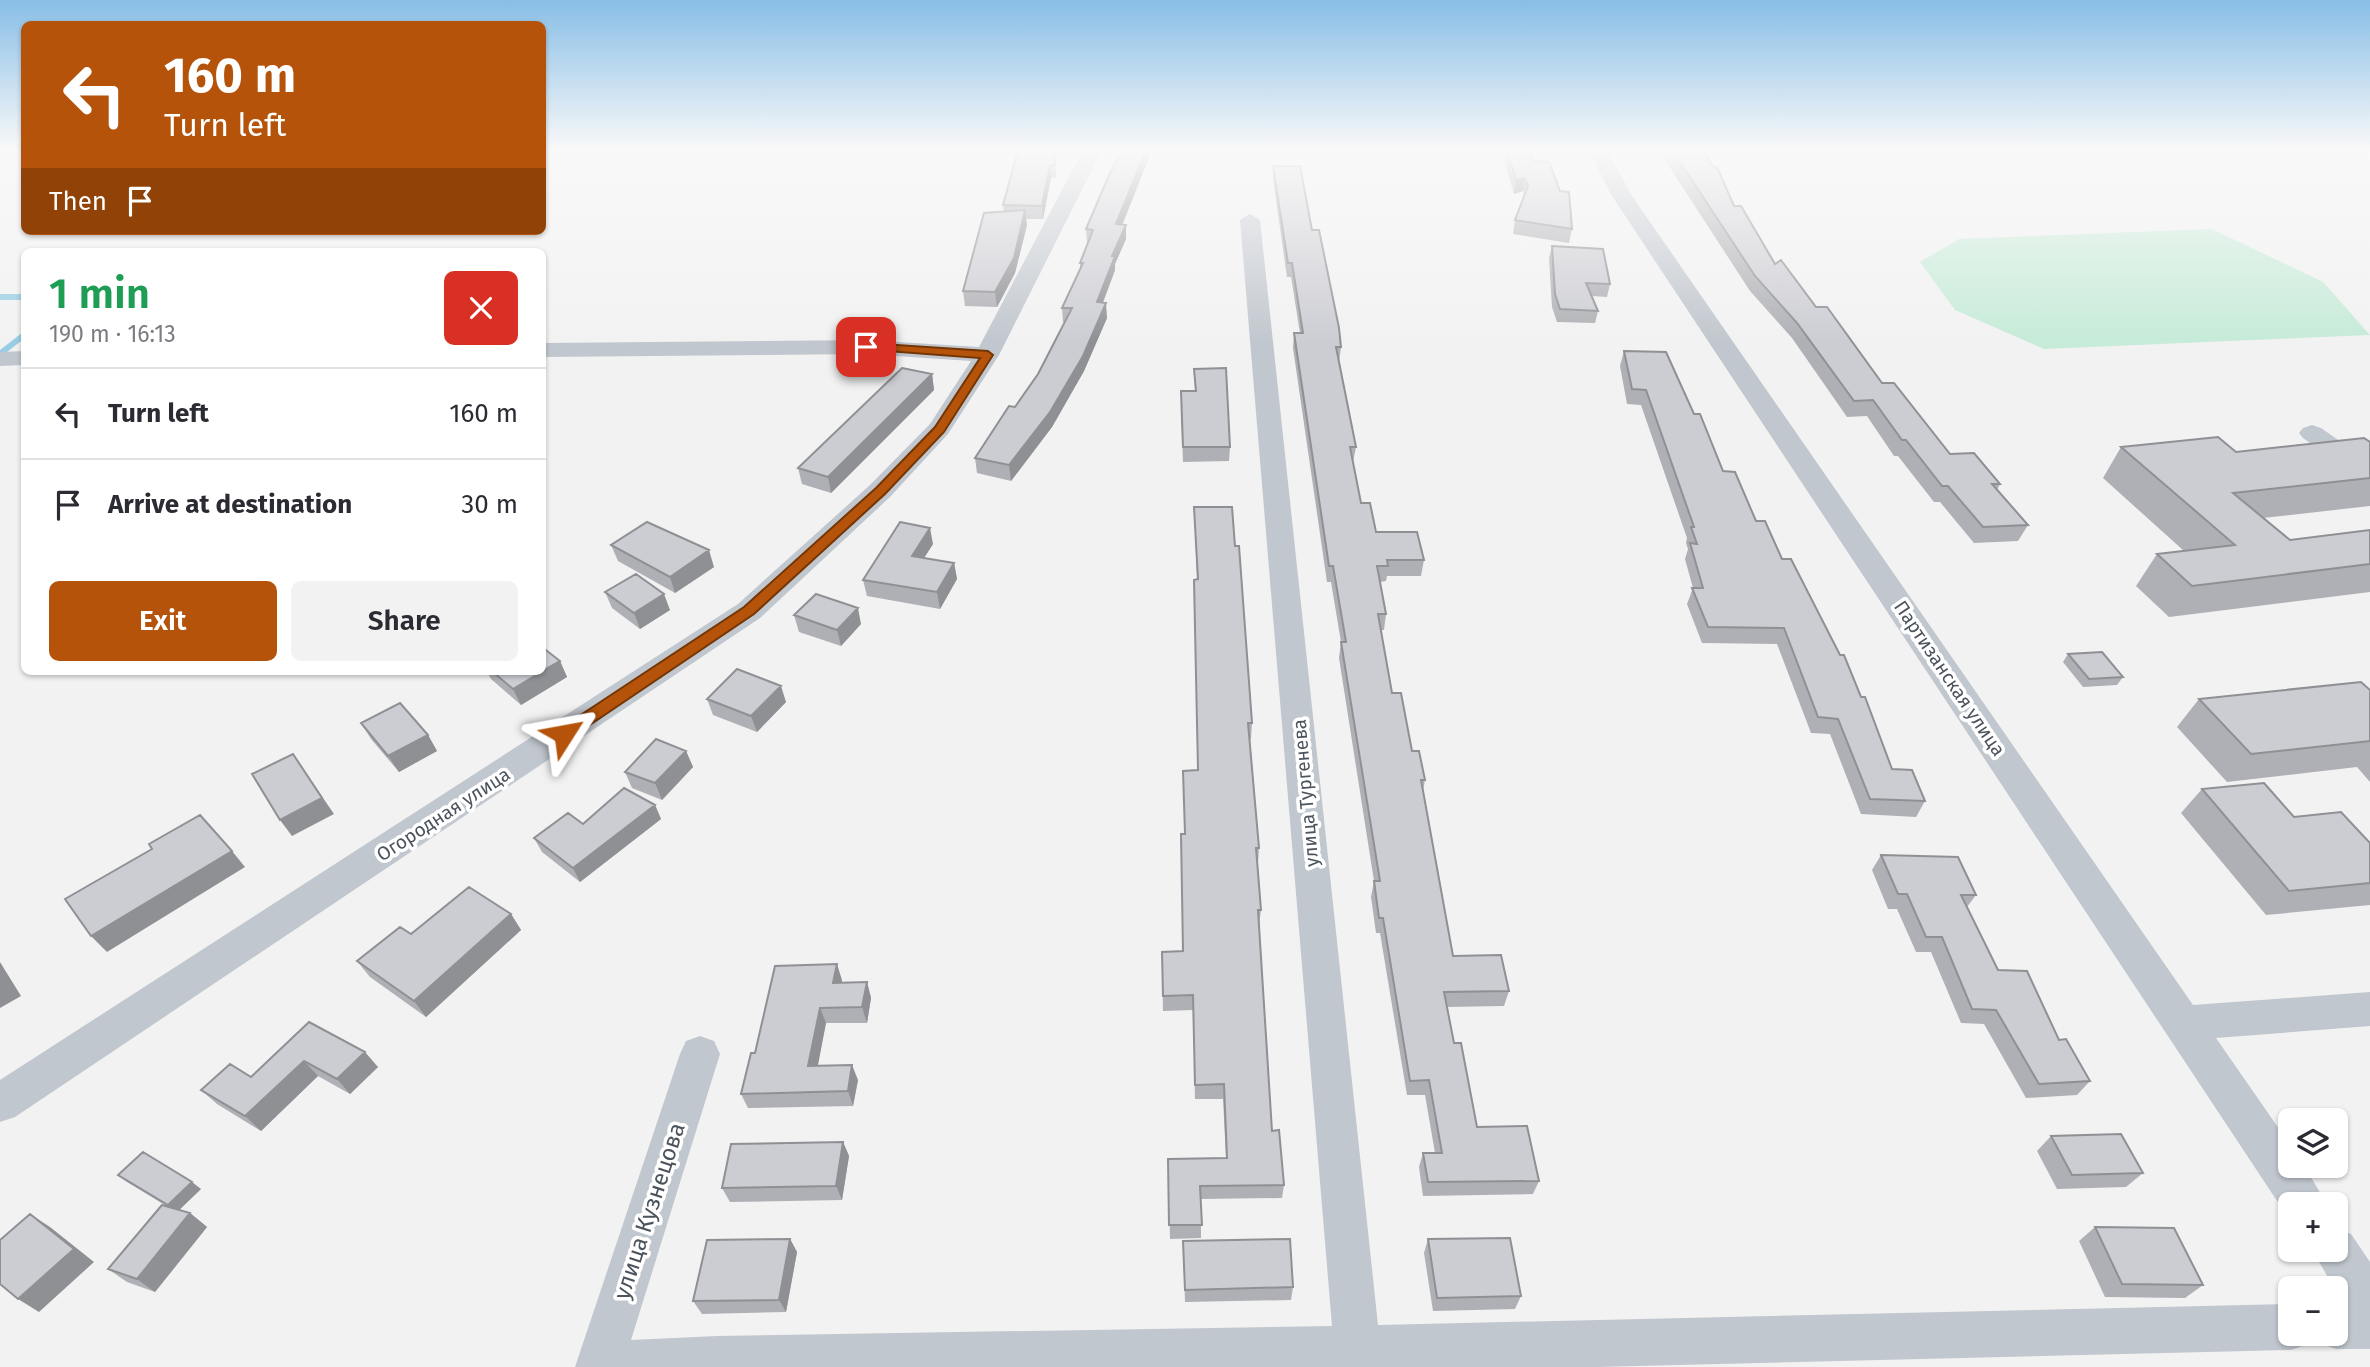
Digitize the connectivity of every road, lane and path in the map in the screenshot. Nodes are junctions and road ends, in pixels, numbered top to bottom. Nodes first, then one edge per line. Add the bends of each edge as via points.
1 (1060, 214) edge
2 (1634, 214) edge
3 (1251, 220) dead end
4 (546, 350) edge
5 (988, 355) junction
6 (21, 358) edge
7 (0, 359) edge
8 (2312, 433) dead end
9 (2370, 474) edge
10 (2370, 1009) edge
11 (2186, 1023) junction
12 (700, 1054) dead end
13 (0, 1104) edge
14 (2297, 1192) edge
15 (2343, 1262) edge
16 (2370, 1302) edge
17 (2348, 1326) edge
18 (2370, 1326) edge
19 (2278, 1328) edge
20 (1358, 1358) edge
21 (599, 1366) edge

1 - 5 street, Огородная улица
2 - 11 street, Партизанская улица
3 - 20 street, улица Тургенева
4 - 5 street via 866,347
5 - 13 street, Огородная улица via 939,429 880,491 749,611
6 - 7 street
8 - 9 street
10 - 11 street
11 - 14 street, Партизанская улица
12 - 21 street, улица Кузнецова
15 - 16 street
17 - 18 street
19 - 20 street
20 - 21 street via 731,1359

